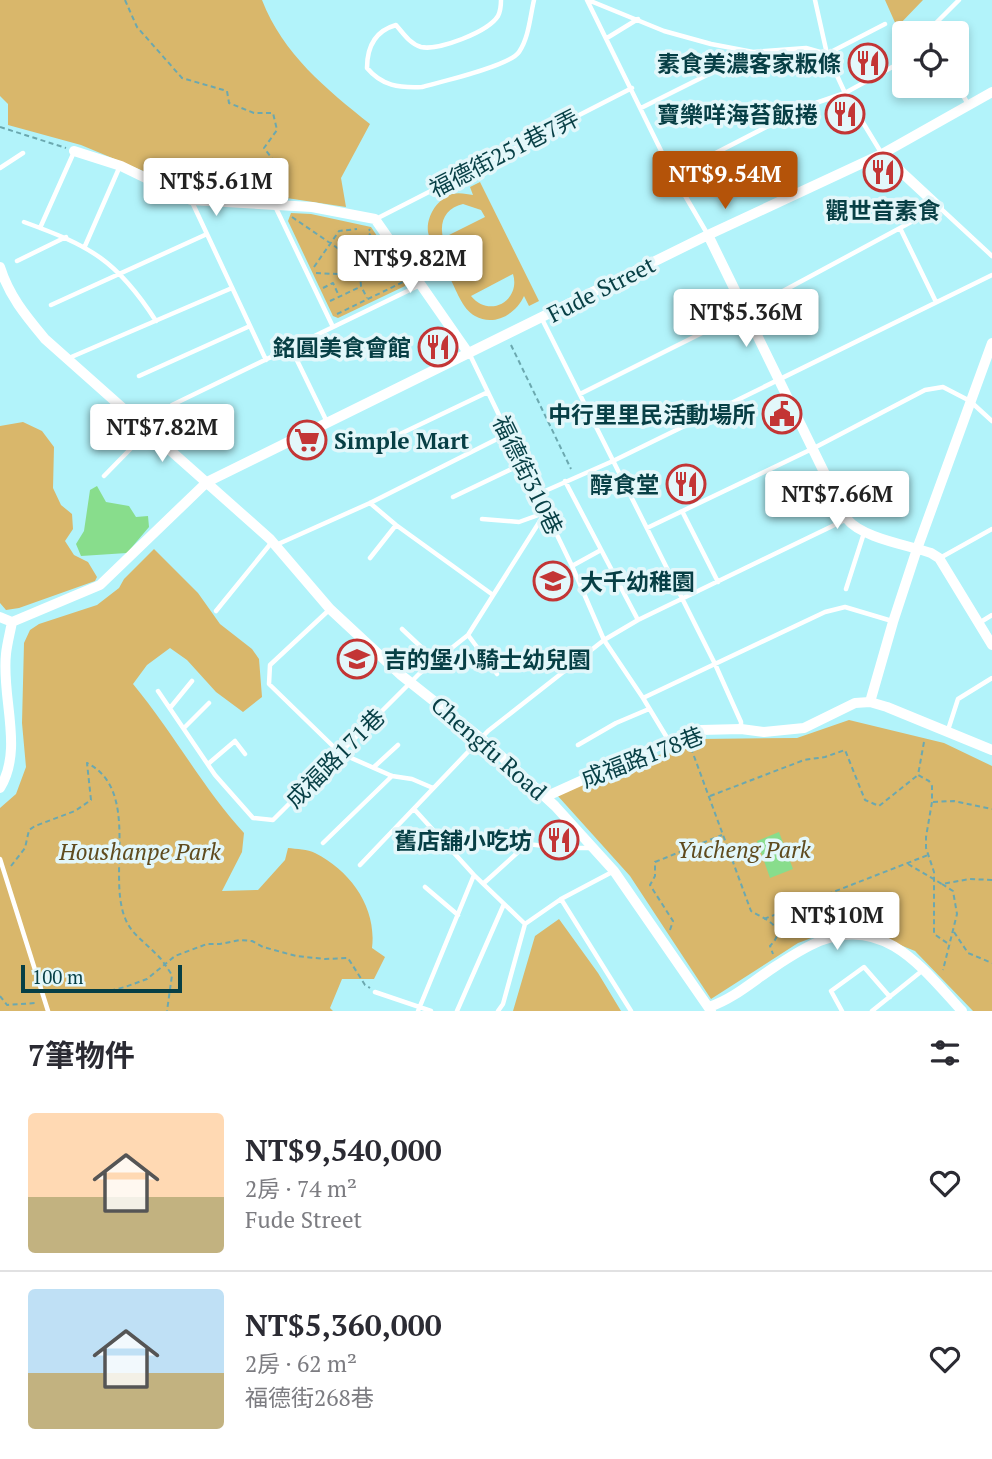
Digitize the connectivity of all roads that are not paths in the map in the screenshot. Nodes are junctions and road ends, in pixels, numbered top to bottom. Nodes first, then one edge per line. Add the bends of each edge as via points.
1 (501, 0) edge
2 (534, 0) edge
3 (587, 0) edge
4 (815, 0) edge
5 (959, 0) edge
6 (639, 19) junction
7 (939, 21) edge
8 (885, 24) dead end
9 (607, 38) junction
10 (753, 52) junction
11 (827, 54) junction
12 (892, 67) edge
13 (632, 88) junction
14 (992, 92) edge
15 (845, 93) junction
16 (965, 98) edge
17 (968, 104) junction
18 (641, 108) junction
19 (74, 151) joint
20 (23, 153) dead end
21 (882, 153) junction
22 (121, 166) junction
23 (0, 168) edge
24 (673, 175) junction
25 (191, 200) junction
26 (275, 206) junction
27 (939, 207) junction
28 (375, 219) junction
29 (24, 222) dead end
30 (40, 228) junction
31 (900, 228) junction
32 (207, 234) junction
33 (708, 235) junction
34 (66, 237) junction
35 (85, 246) junction
36 (992, 256) edge
37 (17, 261) dead end
38 (0, 267) edge
39 (121, 273) junction
40 (992, 275) edge
41 (421, 285) junction
42 (232, 288) junction
43 (936, 302) junction
44 (51, 305) dead end
45 (746, 311) junction
46 (542, 319) junction
47 (156, 321) junction
48 (250, 326) junction
49 (333, 327) junction
50 (992, 343) edge
51 (291, 348) junction
52 (469, 354) junction
53 (69, 358) junction
54 (266, 360) junction
55 (139, 376) dead end
56 (777, 380) junction
57 (488, 392) junction
58 (580, 394) junction
59 (970, 401) junction
60 (172, 405) dead end
61 (992, 421) edge
62 (328, 423) junction
63 (147, 431) junction
64 (508, 434) junction
65 (398, 435) dead end
66 (814, 448) junction
67 (613, 461) junction
68 (522, 464) junction
69 (104, 476) dead end
70 (565, 481) junction
71 (207, 482) junction
72 (536, 495) junction
73 (453, 497) dead end
74 (370, 503) junction
75 (682, 512) junction
76 (545, 513) junction
77 (482, 519) dead end
78 (847, 519) junction
79 (396, 525) junction
80 (647, 528) junction
81 (992, 529) edge
82 (864, 533) junction
83 (274, 543) junction
84 (918, 548) junction
85 (601, 551) junction
86 (370, 558) dead end
87 (939, 558) junction
88 (572, 566) junction
89 (718, 582) junction
90 (846, 589) dead end
91 (494, 595) junction
92 (682, 600) junction
93 (330, 609) junction
94 (216, 611) dead end
95 (992, 615) edge
96 (0, 617) edge
97 (638, 620) junction
98 (12, 622) junction
99 (893, 622) junction
100 (979, 623) junction
101 (402, 629) dead end
102 (468, 635) junction
103 (604, 640) junction
104 (992, 645) edge
105 (437, 662) junction
106 (715, 664) junction
107 (497, 674) dead end
108 (992, 678) edge
109 (192, 681) dead end
110 (411, 682) junction
111 (158, 691) dead end
112 (643, 698) junction
113 (870, 702) junction
114 (209, 703) dead end
115 (170, 708) junction
116 (649, 709) junction
117 (184, 728) junction
118 (741, 729) junction
119 (947, 731) junction
120 (482, 740) junction
121 (669, 741) junction
122 (398, 745) dead end
123 (578, 745) dead end
124 (992, 750) edge
125 (340, 753) junction
126 (245, 754) dead end
127 (208, 765) junction
128 (374, 767) junction
129 (392, 776) junction
130 (0, 788) edge
131 (433, 788) junction
132 (545, 797) junction
133 (414, 808) junction
134 (323, 843) dead end
135 (592, 848) junction
136 (0, 859) edge
137 (360, 864) dead end
138 (614, 871) junction
139 (474, 875) junction
140 (484, 883) junction
141 (425, 887) dead end
142 (561, 899) junction
143 (504, 904) junction
144 (458, 915) junction
145 (525, 924) junction
146 (924, 969) junction
147 (375, 992) road end
148 (890, 997) junction
149 (418, 1009) edge
150 (710, 1009) edge
151 (48, 1011) edge
152 (431, 1011) edge
153 (457, 1011) edge
154 (498, 1011) edge
155 (631, 1011) edge
156 (842, 1011) edge
157 (872, 1011) edge
158 (962, 1011) edge

1 - 2 lane via 492,22 470,36 434,48 410,41 396,25 383,28 375,37 367,68 378,81 408,88 504,62 517,55 526,39
3 - 6 lane
3 - 9 lane
4 - 11 lane
5 - 7 lane
6 - 9 lane
6 - 10 lane via 676,34
8 - 11 lane
9 - 13 lane
10 - 11 lane via 806,48
10 - 18 lane
11 - 15 lane
12 - 15 lane
13 - 18 lane
13 - 28 lane, 福德街251巷7弄
14 - 17 street, Fude Street
15 - 21 lane
15 - 24 lane via 807,106
16 - 17 lane
17 - 21 street, Fude Street
18 - 24 lane
19 - 22 street
19 - 30 lane
20 - 23 lane
21 - 27 street
21 - 33 street, Fude Street
22 - 25 street
22 - 35 lane
24 - 33 lane
25 - 26 street
25 - 32 lane
26 - 28 street via 312,207
26 - 49 lane
27 - 31 lane
27 - 36 lane
28 - 41 street
29 - 30 lane
30 - 34 lane
31 - 43 lane
31 - 45 lane
32 - 39 lane
32 - 42 lane
33 - 45 street
33 - 46 street, Fude Street
34 - 35 lane
34 - 37 lane
35 - 39 lane
38 - 53 street via 6,287 24,314
39 - 44 lane
39 - 47 lane
40 - 43 lane
41 - 49 lane
41 - 52 street
42 - 47 lane
42 - 48 lane
43 - 56 lane
45 - 56 street
45 - 58 lane
46 - 52 street, Fude Street
46 - 58 lane
47 - 53 lane
48 - 54 lane
48 - 55 lane
49 - 51 lane
50 - 59 street
51 - 54 lane
51 - 62 lane
52 - 57 lane, 福德街310巷
52 - 62 street, Fude Street
53 - 63 street, Chengfu Road
54 - 60 lane
56 - 66 street
56 - 67 lane
57 - 64 lane, 福德街310巷
57 - 65 lane
58 - 67 lane
59 - 61 lane
59 - 66 lane via 943,387 925,390
59 - 84 street
62 - 71 street, Fude Street
63 - 69 lane
63 - 71 street, Chengfu Road
64 - 68 lane, 福德街310巷
64 - 74 lane
66 - 75 lane
66 - 78 street
67 - 70 lane
67 - 80 lane
68 - 72 lane, 福德街310巷
68 - 73 lane
70 - 72 lane
70 - 85 lane
71 - 83 street, Chengfu Road
71 - 98 street, Fude Street via 100,585
72 - 76 lane, 福德街310巷
74 - 79 lane
74 - 83 lane
75 - 80 lane
75 - 89 lane
76 - 77 lane via 519,522
76 - 88 lane, 福德街310巷
76 - 91 lane, 成福路171巷
78 - 82 street
78 - 89 lane
79 - 86 lane
79 - 91 lane
80 - 92 lane
81 - 87 lane
82 - 84 street
82 - 90 lane
83 - 93 street, Chengfu Road
83 - 94 lane
84 - 87 street
84 - 99 street
85 - 88 lane
85 - 97 lane
87 - 100 street
88 - 103 lane, 福德街310巷
89 - 92 lane
91 - 102 lane, 成福路171巷
92 - 97 lane
92 - 106 lane
93 - 110 street, Chengfu Road
93 - 125 lane via 270,665 269,684
95 - 100 lane
96 - 98 street
97 - 103 lane
98 - 130 street via 5,656 11,757
99 - 106 lane via 845,607
99 - 113 street
100 - 104 street
101 - 105 lane
102 - 105 lane, 成福路171巷
102 - 107 lane
103 - 112 lane, 福德街310巷
103 - 120 lane
105 - 110 lane, 成福路171巷
106 - 112 lane
106 - 118 lane
108 - 119 lane via 958,699
109 - 115 lane
110 - 120 street, Chengfu Road
110 - 125 lane, 成福路171巷
111 - 115 lane
112 - 116 lane, 福德街310巷
113 - 118 street, 成福路178巷 via 855,703 804,729
113 - 119 street
114 - 117 lane
115 - 117 lane
116 - 121 lane, 福德街310巷
116 - 123 lane
117 - 127 lane
118 - 121 street, 成福路178巷 via 701,730
119 - 124 street
120 - 131 lane
120 - 132 street, Chengfu Road
121 - 132 street, 成福路178巷
122 - 128 lane
125 - 127 lane, 成福路171巷 via 273,820 253,818
125 - 128 lane
126 - 127 lane via 235,741
128 - 129 lane
129 - 131 lane
129 - 134 lane
131 - 133 lane
132 - 135 street, Chengfu Road
133 - 137 lane
133 - 139 lane
135 - 138 street, Chengfu Road
135 - 140 lane via 527,844
136 - 151 lane
138 - 142 lane
138 - 150 street, Chengfu Road
139 - 140 lane
139 - 144 lane
140 - 143 lane
141 - 144 lane
142 - 145 lane
142 - 155 lane
143 - 145 lane
143 - 153 lane
144 - 149 lane
145 - 154 lane
146 - 148 lane
146 - 150 street via 889,943 864,934 841,936 809,946
146 - 158 street
147 - 149 lane
148 - 156 lane via 864,967 831,991
148 - 157 lane
149 - 152 lane

